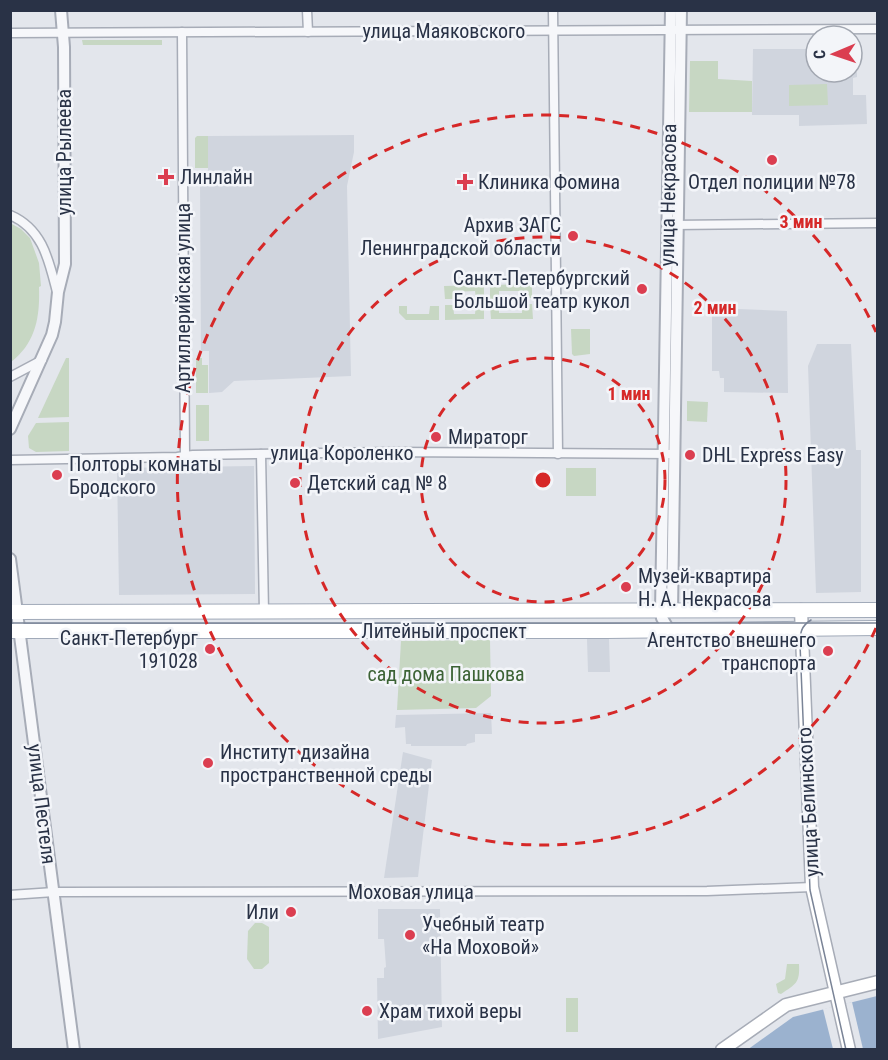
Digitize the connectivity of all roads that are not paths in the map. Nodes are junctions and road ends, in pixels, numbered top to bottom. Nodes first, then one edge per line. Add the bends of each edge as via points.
1 (61, 10) edge
2 (307, 10) edge
3 (553, 10) edge
4 (671, 10) edge
5 (681, 10) edge
6 (878, 29) edge
7 (553, 31) junction
8 (676, 31) junction
9 (182, 32) junction
10 (308, 32) junction
11 (10, 33) edge
12 (62, 33) junction
13 (10, 215) edge
14 (878, 223) edge
15 (673, 225) junction
16 (58, 292) junction
17 (42, 360) junction
18 (10, 376) edge
19 (10, 429) edge
20 (261, 454) junction
21 (558, 454) junction
22 (669, 454) junction
23 (185, 456) junction
24 (10, 460) edge
25 (10, 559) edge
26 (801, 610) junction
27 (878, 610) edge
28 (667, 611) junction
29 (14, 612) edge
30 (264, 612) junction
31 (878, 628) edge
32 (802, 629) junction
33 (669, 630) junction
34 (15, 631) edge
35 (812, 887) junction
36 (54, 892) junction
37 (10, 895) edge
38 (878, 982) edge
39 (835, 992) junction
40 (74, 1050) edge
41 (722, 1050) edge
42 (849, 1050) edge

1 - 12 street, улица Рылеева
2 - 10 street
3 - 7 street
4 - 8 street, улица Некрасова
5 - 8 street, улица Некрасова
6 - 8 street, улица Маяковского
7 - 8 street, улица Маяковского
7 - 10 street, улица Маяковского
7 - 21 street
8 - 15 street, улица Некрасова
9 - 10 street, улица Маяковского
9 - 12 street, улица Маяковского
9 - 23 street, Артиллерийская улица
11 - 12 street, улица Маяковского
12 - 16 street, улица Рылеева via 65,264
13 - 16 street via 26,223 37,235
14 - 15 street
15 - 22 street, улица Некрасова
16 - 17 street, улица Рылеева via 55,321
17 - 18 street
17 - 19 street, улица Рылеева
20 - 21 street, улица Короленко
20 - 23 street, улица Короленко
20 - 30 street
21 - 22 street, улица Короленко
22 - 28 street, улица Некрасова
23 - 24 street, улица Короленко
25 - 29 street, улица Пестеля
26 - 27 main road, Литейный проспект
26 - 28 main road, Литейный проспект
26 - 32 main road, улица Белинского
28 - 30 main road, Литейный проспект
28 - 33 street, улица Некрасова via 662,618
29 - 30 main road, Литейный проспект
29 - 34 street, улица Пестеля
31 - 32 main road, Литейный проспект
32 - 33 main road, Литейный проспект
32 - 35 main road, улица Белинского
33 - 34 main road, Литейный проспект
34 - 36 street, улица Пестеля
35 - 36 street, Моховая улица via 684,891
35 - 39 main road, улица Белинского
36 - 37 street, Моховая улица
36 - 40 street, улица Пестеля
38 - 39 main road
39 - 41 main road via 786,1005
39 - 42 main road, улица Белинского

